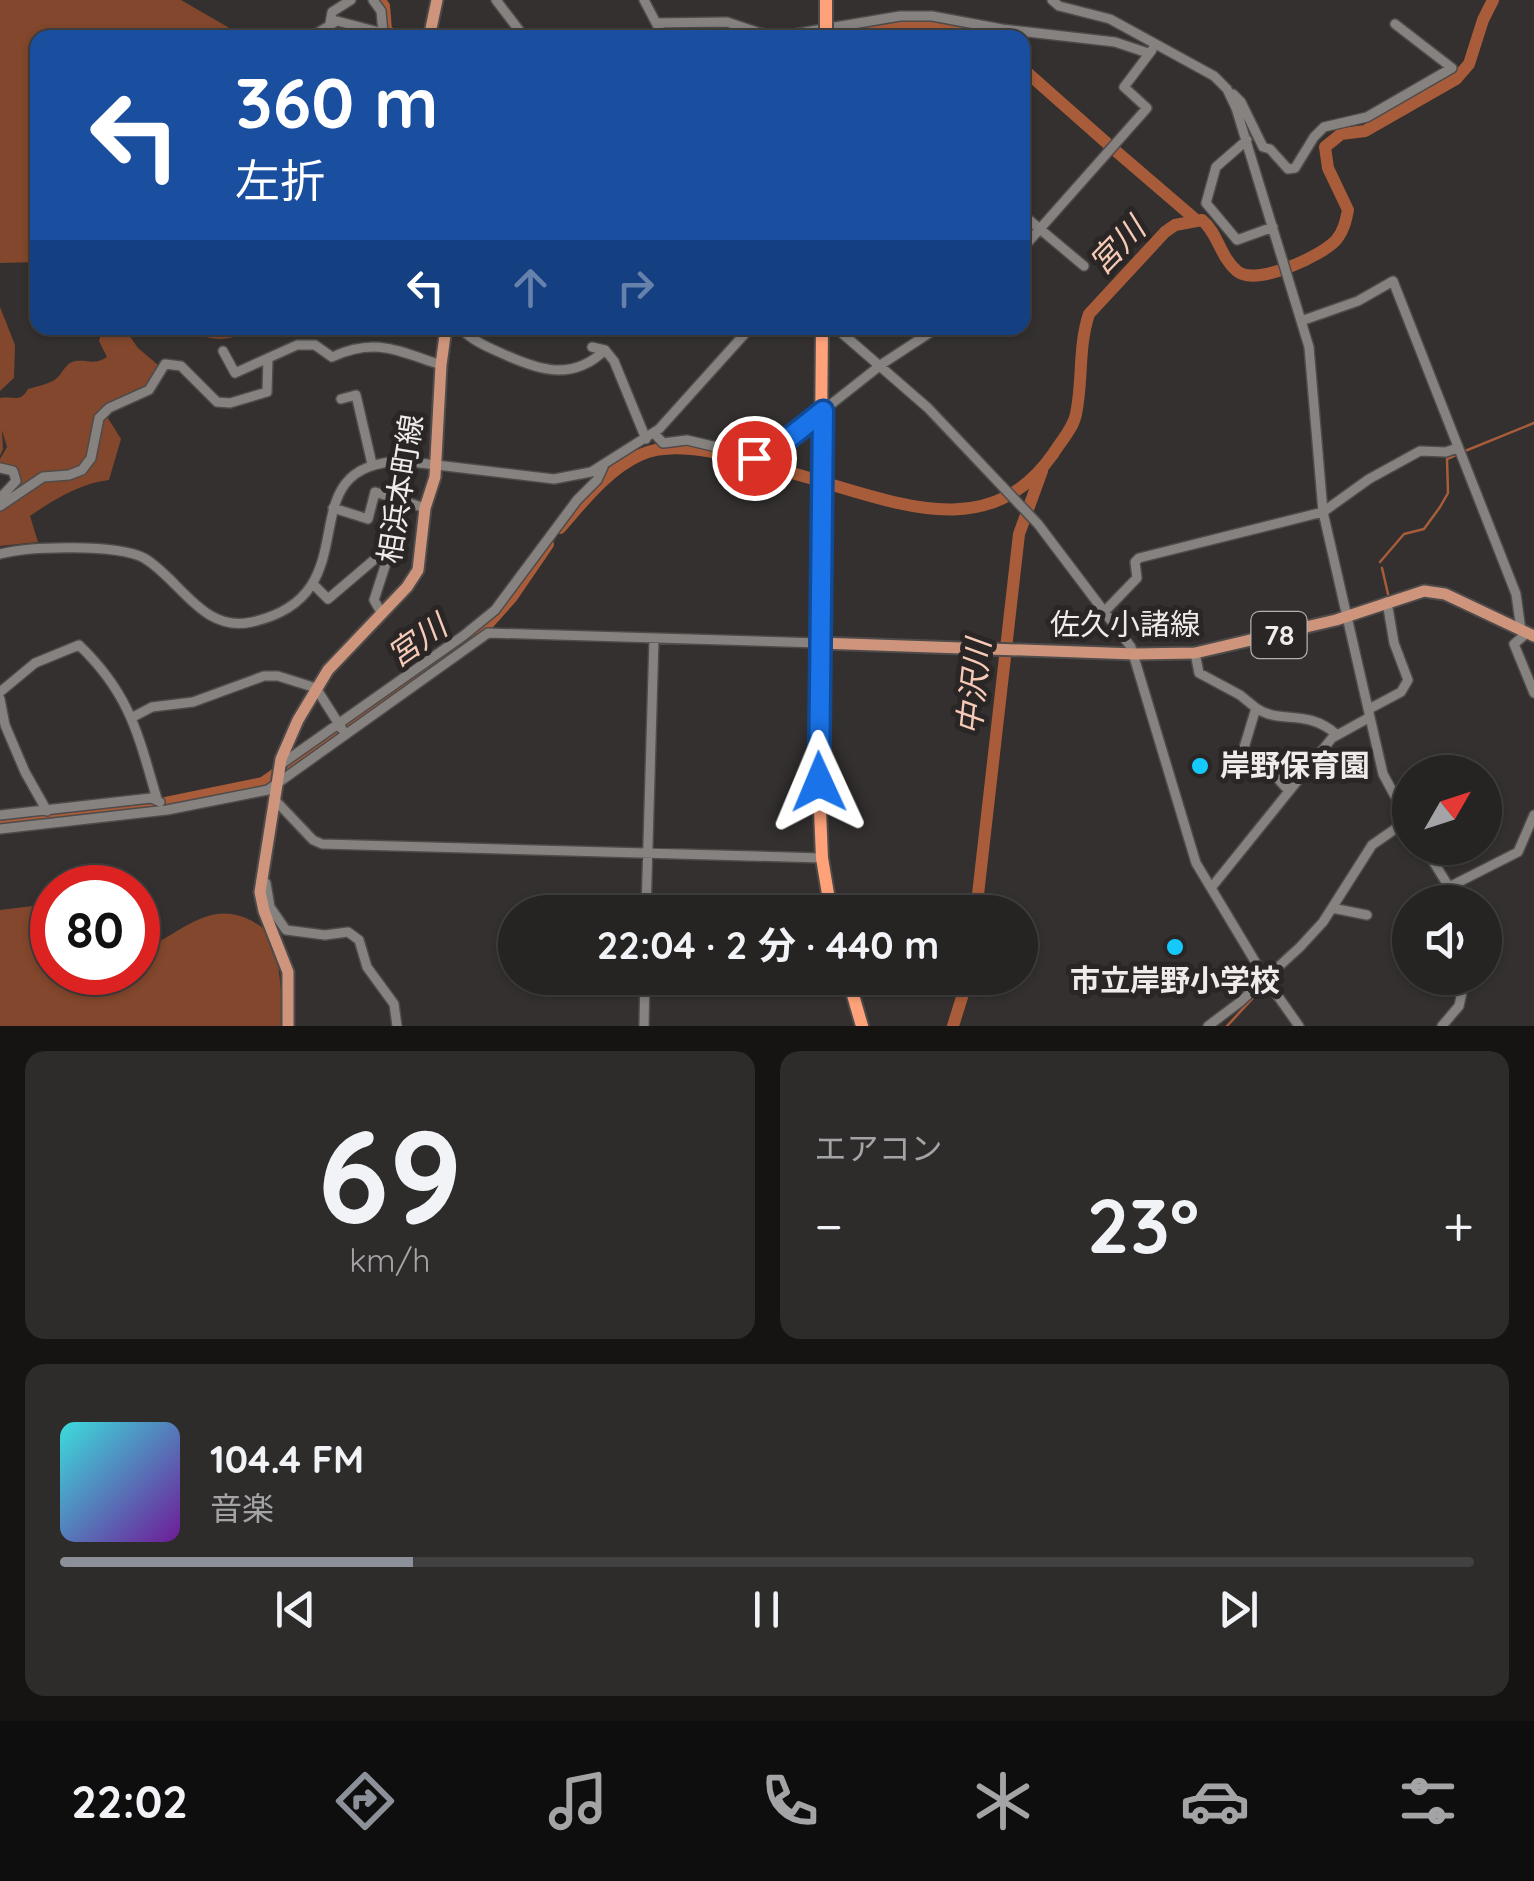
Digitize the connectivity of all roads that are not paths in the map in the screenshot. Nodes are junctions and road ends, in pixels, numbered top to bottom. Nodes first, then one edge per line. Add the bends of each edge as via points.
1 (351, 0) edge
2 (372, 0) edge
3 (437, 0) edge
4 (496, 0) edge
5 (644, 0) edge
6 (826, 0) edge
7 (1052, 0) edge
8 (656, 22) junction
9 (330, 23) junction
10 (1395, 24) dead end
11 (320, 30) edge
12 (368, 30) edge
13 (385, 30) edge
14 (431, 30) edge
15 (519, 30) edge
16 (660, 30) edge
17 (751, 30) edge
18 (822, 30) edge
19 (839, 30) edge
20 (1011, 30) edge
21 (1030, 32) edge
22 (1158, 45) junction
23 (1148, 53) junction
24 (1230, 94) junction
25 (1247, 140) junction
26 (1263, 147) junction
27 (1252, 156) junction
28 (1030, 221) edge
29 (1272, 227) junction
30 (1040, 229) junction
31 (1030, 240) edge
32 (1084, 266) dead end
33 (1301, 321) junction
34 (449, 335) edge
35 (464, 335) edge
36 (744, 335) edge
37 (822, 335) edge
38 (845, 335) edge
39 (926, 335) edge
40 (592, 347) dead end
41 (605, 350) junction
42 (223, 352) dead end
43 (268, 358) junction
44 (882, 364) junction
45 (441, 365) junction
46 (341, 399) dead end
47 (823, 411) junction
48 (650, 436) junction
49 (1457, 448) junction
50 (372, 464) junction
51 (435, 466) junction
52 (603, 467) junction
53 (0, 468) edge
54 (0, 502) edge
55 (332, 508) junction
56 (424, 508) junction
57 (1323, 512) junction
58 (0, 554) edge
59 (313, 584) junction
60 (1388, 602) junction
61 (1104, 612) junction
62 (382, 614) junction
63 (1346, 616) junction
64 (1527, 633) edge
65 (654, 638) junction
66 (819, 643) junction
67 (1195, 653) junction
68 (1135, 654) junction
69 (316, 688) junction
70 (1534, 693) edge
71 (0, 696) edge
72 (1256, 708) junction
73 (1370, 713) junction
74 (133, 717) junction
75 (342, 729) junction
76 (1336, 734) junction
77 (278, 774) junction
78 (1288, 790) junction
79 (1392, 792) edge
80 (273, 799) junction
81 (161, 804) junction
82 (0, 816) edge
83 (54, 816) junction
84 (1534, 816) edge
85 (0, 828) edge
86 (1392, 833) edge
87 (648, 854) junction
88 (822, 858) junction
89 (261, 880) junction
90 (1455, 885) edge
91 (1211, 888) junction
92 (647, 895) edge
93 (828, 895) edge
94 (1332, 908) junction
95 (1367, 916) dead end
96 (1266, 978) junction
97 (645, 995) edge
98 (853, 995) edge
99 (1463, 995) edge
100 (288, 1026) edge
101 (398, 1026) edge
102 (644, 1026) edge
103 (862, 1026) edge
104 (1208, 1026) edge
105 (1299, 1026) edge
106 (1442, 1026) edge

1 - 9 street via 332,12
2 - 13 street
3 - 14 main road
4 - 15 street
5 - 8 street
6 - 18 highway
7 - 22 street via 1110,19
8 - 16 street
8 - 17 street via 718,22
9 - 11 street
9 - 12 street
10 - 26 street via 1452,68 1366,117 1324,127 1295,168
19 - 20 street via 932,16
21 - 23 street via 1115,42
22 - 23 street
22 - 24 street via 1214,76
23 - 30 street via 1124,87 1147,108
24 - 25 street
24 - 26 street via 1241,102
25 - 27 street
25 - 29 street via 1216,167 1206,203 1237,240
26 - 27 street
27 - 29 street
28 - 30 street
29 - 33 street
30 - 31 street
30 - 32 street
33 - 49 street via 1393,282
33 - 57 street via 1313,368
34 - 45 main road, 相浜本町線
35 - 41 street via 544,370 574,370
36 - 48 street
37 - 47 highway
38 - 44 street
39 - 44 street
40 - 41 street
41 - 48 street
42 - 43 street via 236,373
43 - 45 street via 297,345 315,345 332,357 369,345
43 - 54 street via 268,392 230,403 214,400 182,366 164,364 148,390 99,418 82,470 43,477
44 - 47 street
44 - 61 street via 1012,496
45 - 51 main road, 相浜本町線
46 - 50 street via 356,395
47 - 48 street via 762,463
47 - 66 highway
48 - 52 street
49 - 57 street via 1420,451
49 - 64 street
50 - 51 street
50 - 55 street via 349,477
51 - 52 street via 554,479
51 - 56 main road, 相浜本町線
52 - 75 street via 495,610
53 - 54 street via 14,472 16,481
55 - 56 street via 368,519 375,492
55 - 59 street via 325,558
56 - 62 main road, 相浜本町線 via 418,570
57 - 61 street via 1139,558 1137,578
57 - 63 street
58 - 59 street via 132,553 202,610 235,623 277,613
59 - 62 street via 328,599 382,552 386,563 374,600
60 - 63 main road, 佐久小諸線 / 78
60 - 64 main road, 佐久小諸線 / 78 via 1438,592
60 - 73 street via 1408,680
61 - 68 street
62 - 69 main road, 相浜本町線
63 - 67 main road, 佐久小諸線 / 78
63 - 73 street
64 - 70 street via 1514,644
65 - 66 street
65 - 75 street via 488,633
65 - 87 street
66 - 68 main road, 佐久小諸線 / 78
66 - 88 highway
67 - 68 main road, 佐久小諸線 / 78
67 - 72 street via 1200,673
68 - 91 street via 1192,854
69 - 74 street via 264,676
69 - 75 street
69 - 77 main road, 相浜本町線
71 - 74 street via 35,663 79,646 112,681
71 - 83 street via 25,772
72 - 76 street via 1312,718
72 - 78 street via 1240,760 1270,770
73 - 76 street
73 - 79 street
74 - 81 street
75 - 77 street
75 - 77 street
76 - 78 street
77 - 80 main road, 相浜本町線
77 - 81 street via 258,794
78 - 91 street
80 - 87 street via 322,844
80 - 89 main road, 相浜本町線
81 - 83 street
82 - 83 street
83 - 85 street
84 - 90 street via 1518,852
86 - 94 street via 1372,845
87 - 88 street
87 - 92 street
88 - 93 highway
89 - 100 main road, 相浜本町線 via 262,905 288,972
89 - 101 street via 286,930 355,935 394,1004
91 - 96 street
94 - 95 street
94 - 96 street
96 - 104 street
96 - 105 street
97 - 102 street
98 - 103 highway
99 - 106 street

